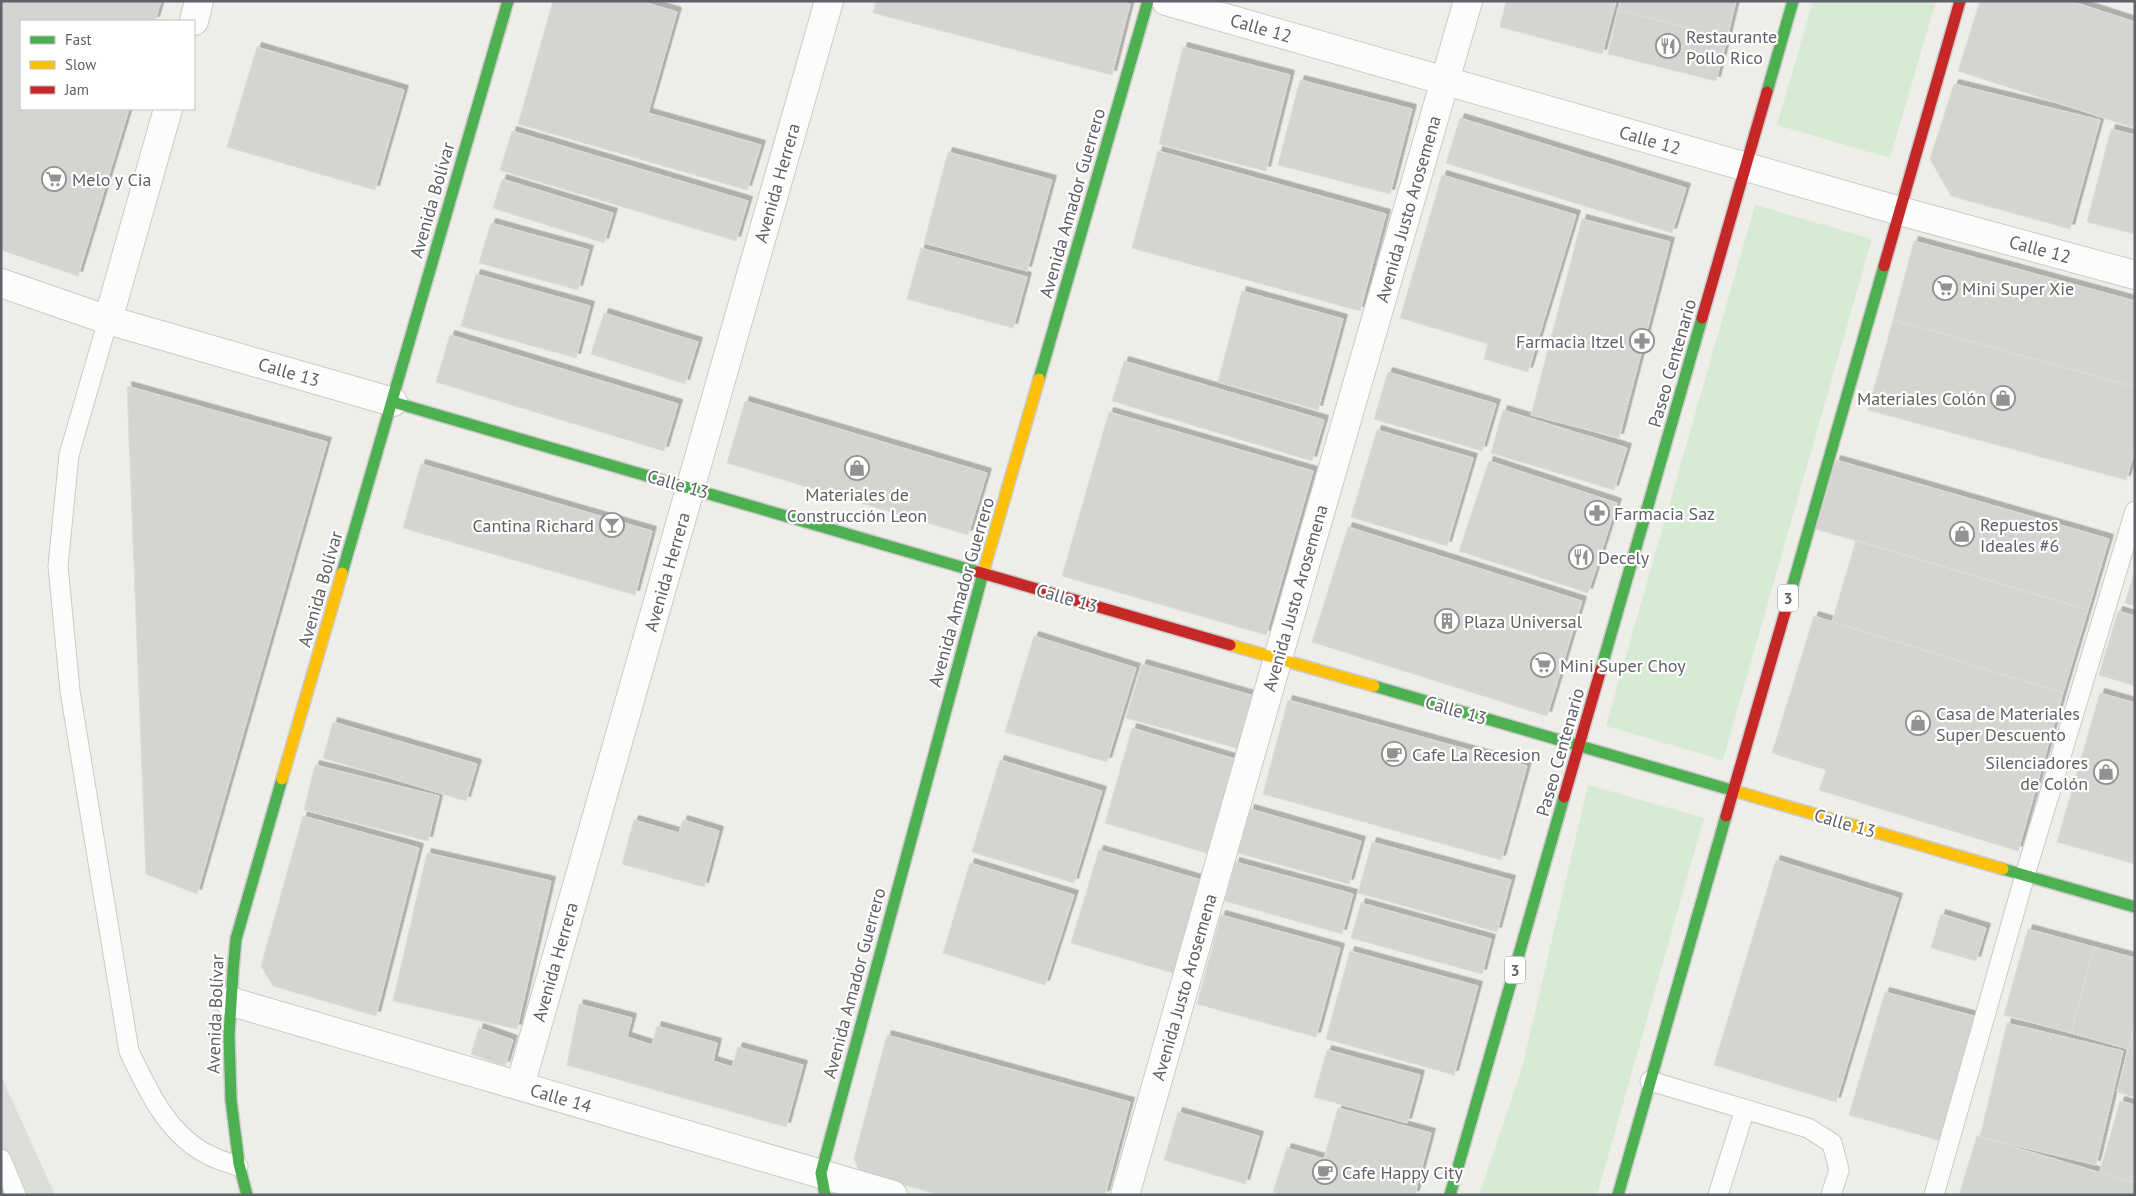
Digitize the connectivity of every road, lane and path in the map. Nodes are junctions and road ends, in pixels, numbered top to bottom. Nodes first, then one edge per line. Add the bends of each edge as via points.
1 (199, 1) edge
2 (508, 1) edge
3 (829, 1) edge
4 (1148, 1) edge
5 (1166, 1) edge
6 (1468, 1) edge
7 (1793, 1) edge
8 (1960, 1) edge
9 (194, 20) edge
10 (1445, 81) junction
11 (168, 110) edge
12 (1746, 167) junction
13 (1900, 211) junction
14 (2135, 275) edge
15 (1, 283) edge
16 (108, 320) junction
17 (392, 402) junction
18 (691, 488) junction
19 (2135, 511) edge
20 (984, 574) junction
21 (1278, 658) junction
22 (1580, 746) junction
23 (1733, 791) junction
24 (2025, 875) junction
25 (2135, 907) edge
26 (229, 1001) junction
27 (1650, 1081) junction
28 (520, 1086) junction
29 (1744, 1109) junction
30 (1, 1159) edge
31 (238, 1166) junction
32 (823, 1184) edge
33 (16, 1195) edge
34 (247, 1195) edge
35 (893, 1195) edge
36 (1125, 1195) edge
37 (1450, 1195) edge
38 (1618, 1195) edge
39 (1718, 1195) edge
40 (1831, 1195) edge
41 (1934, 1195) edge

1 - 9 street
2 - 17 main road, Avenida Bolívar
3 - 18 street, Avenida Herrera
4 - 20 main road, Avenida Amador Guerrero
5 - 10 street, Calle 12
6 - 10 street, Avenida Justo Arosemena
7 - 12 main road, Paseo Centenario / 3
8 - 13 main road, 3
10 - 12 street, Calle 12
10 - 21 street, Avenida Justo Arosemena
11 - 16 street
12 - 13 street, Calle 12
12 - 22 main road, Paseo Centenario / 3
13 - 14 street, Calle 12
13 - 23 main road, 3
15 - 16 street, Calle 13
16 - 17 street, Calle 13
16 - 31 lane via 69,455 58,566 70,691 129,1051 151,1098 180,1135 212,1157
17 - 18 main road, Calle 13
17 - 26 main road, Avenida Bolívar via 236,939
18 - 20 main road, Calle 13
18 - 28 street, Avenida Herrera
19 - 24 lane
20 - 21 main road, Calle 13
20 - 32 main road, Avenida Amador Guerrero
21 - 22 main road, Calle 13
21 - 36 street, Avenida Justo Arosemena
22 - 23 main road, Calle 13
22 - 37 main road, Paseo Centenario / 3
23 - 24 main road, Calle 13
23 - 27 main road, 3
24 - 25 main road, Calle 13
24 - 41 lane
26 - 28 street, Calle 14
26 - 31 main road, Avenida Bolívar via 229,1082
27 - 29 lane
27 - 38 main road, 3
28 - 32 street, Calle 14
29 - 39 lane
29 - 40 lane via 1808,1128 1832,1144 1839,1170
30 - 33 lane
31 - 34 main road, Avenida Bolívar
32 - 35 street, Calle 14

